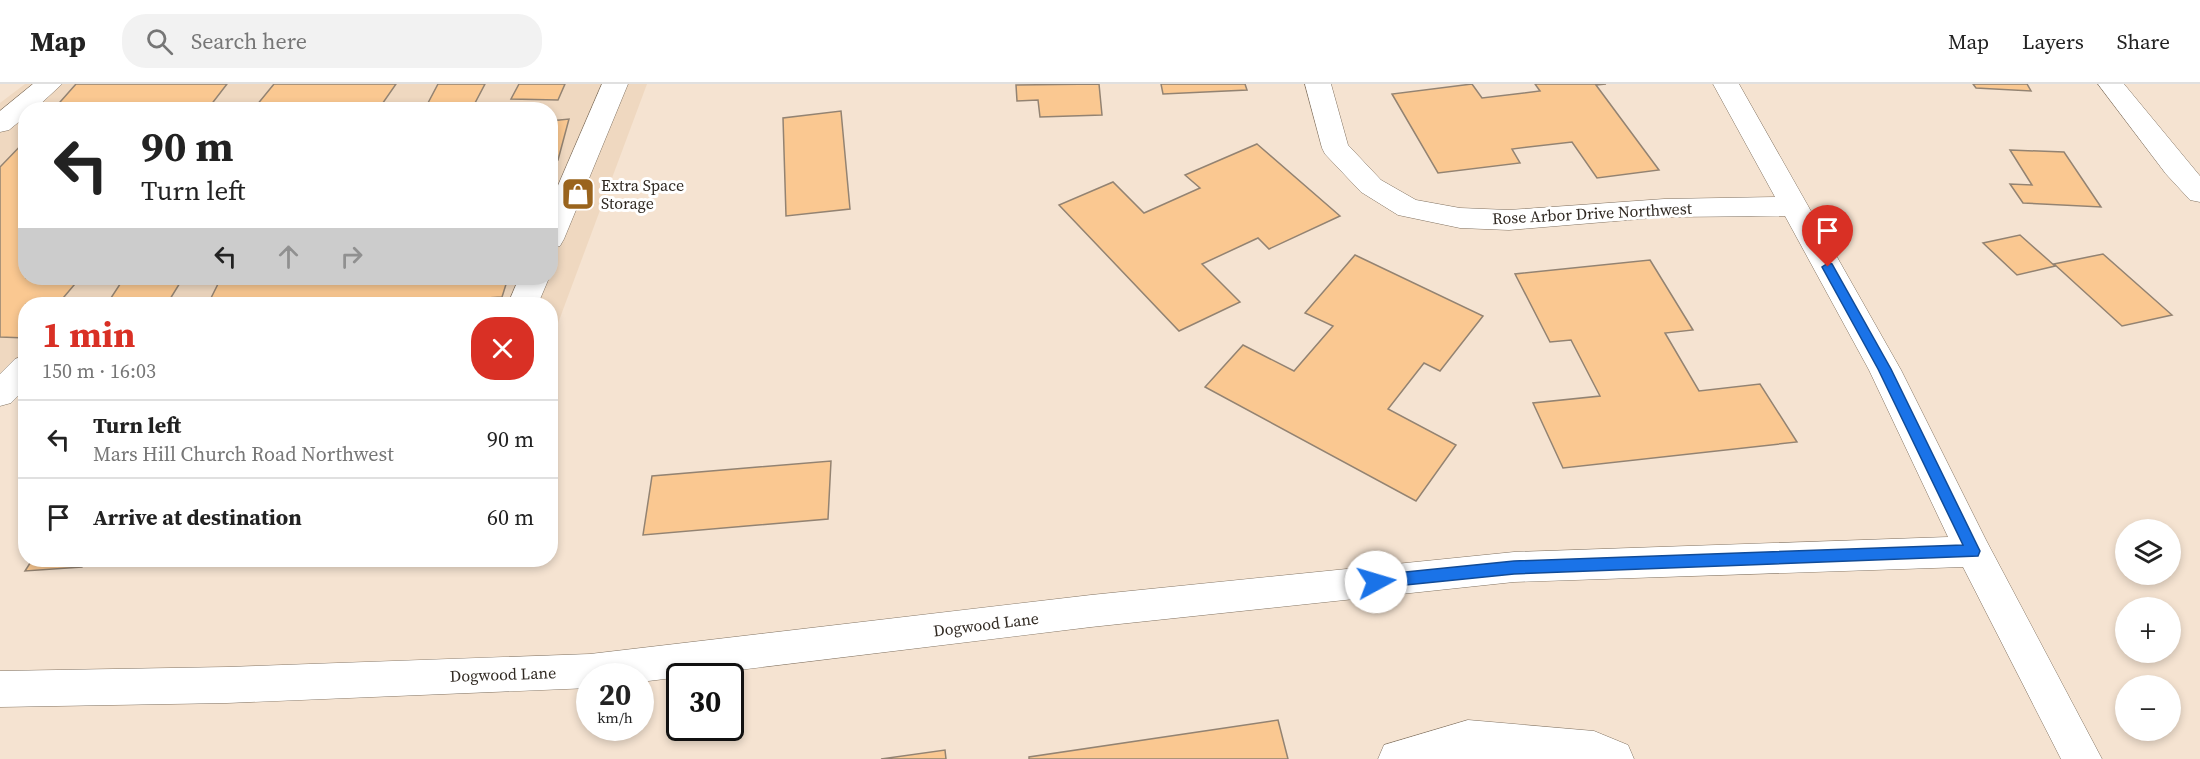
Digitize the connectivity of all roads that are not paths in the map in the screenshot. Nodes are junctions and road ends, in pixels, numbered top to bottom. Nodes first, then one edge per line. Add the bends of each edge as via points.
1 (49, 84) edge
2 (615, 84) edge
3 (1318, 84) edge
4 (1726, 84) edge
5 (2111, 84) edge
6 (27, 102) edge
7 (18, 109) edge
8 (0, 124) edge
9 (2200, 193) edge
10 (1794, 206) junction
11 (558, 220) edge
12 (0, 364) edge
13 (18, 366) edge
14 (18, 375) edge
15 (0, 394) edge
16 (1973, 551) junction
17 (0, 689) edge
18 (1398, 759) edge
19 (1614, 759) edge
20 (2082, 759) edge

1 - 6 street
2 - 11 street
3 - 10 street, Rose Arbor Drive Northwest via 1335,148 1371,186 1408,208 1460,218 1509,220 1664,208
4 - 10 street
5 - 9 street
7 - 8 street
10 - 16 street via 1885,369
12 - 13 street
14 - 15 street
16 - 17 street, Dogwood Lane via 1514,567 1091,611 590,671
16 - 20 street
18 - 19 street via 1468,739 1594,750

